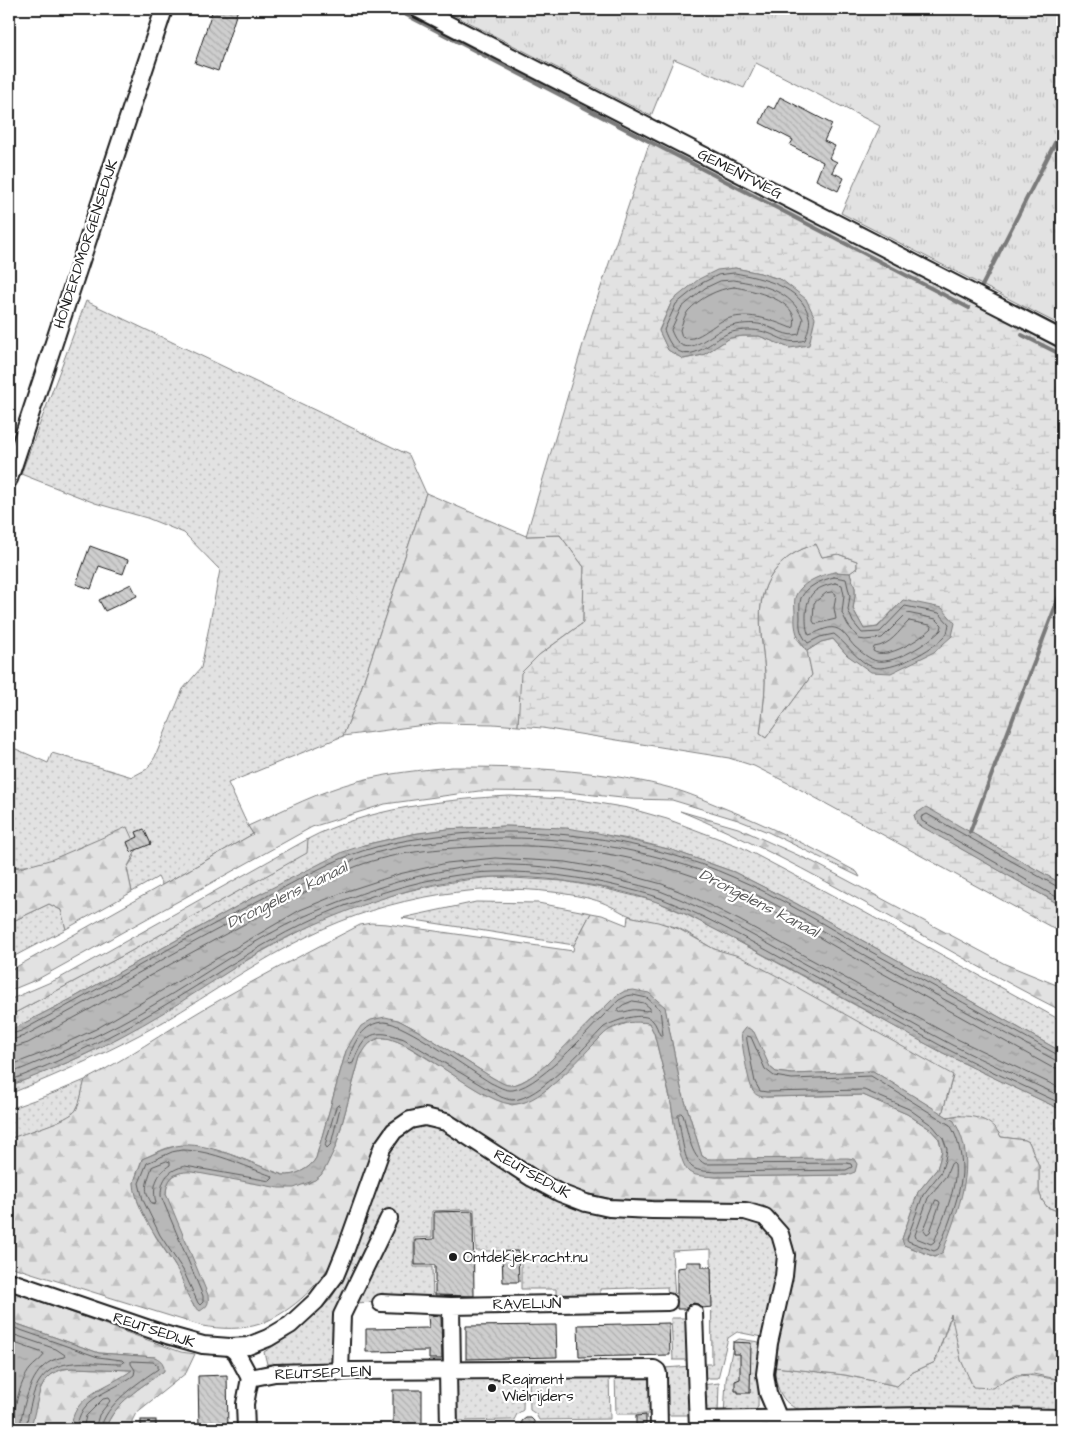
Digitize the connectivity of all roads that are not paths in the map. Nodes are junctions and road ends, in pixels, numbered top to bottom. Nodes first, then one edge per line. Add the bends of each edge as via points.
1 (164, 9) edge
2 (418, 9) edge
3 (1062, 339) edge
4 (9, 479) edge
5 (389, 1218) dead end
6 (9, 1281) edge
7 (668, 1302) dead end
8 (381, 1303) dead end
9 (451, 1306) junction
10 (694, 1313) dead end
11 (230, 1347) junction
12 (450, 1370) junction
13 (340, 1372) junction
14 (250, 1378) junction
15 (1062, 1418) edge
16 (776, 1424) edge
17 (698, 1425) edge
18 (246, 1429) edge
19 (449, 1429) edge
20 (659, 1429) edge

1 - 4 street, HONDERDMORGENSEDIJK
2 - 3 street, GEMENTWEG
5 - 13 street via 342,1315
6 - 11 street, REUTSEDIJK via 167,1335 203,1345
7 - 9 street, RAVELIJN
8 - 9 street, RAVELIJN
9 - 12 street
10 - 17 street
11 - 14 street
11 - 16 street, REUTSEDIJK via 248,1346 268,1338 290,1325 316,1300 335,1276 382,1148 394,1131 410,1120 425,1117 446,1122 532,1178 586,1203 609,1208 745,1211 765,1218 780,1234 786,1255 765,1374 768,1394 776,1412
12 - 13 street, REUTSEPLEIN
12 - 19 street
12 - 20 street, REUTSEPLEIN via 654,1369 658,1374
13 - 14 street, REUTSEPLEIN
14 - 18 street via 245,1404
15 - 16 street via 923,1416
16 - 17 street via 721,1420

